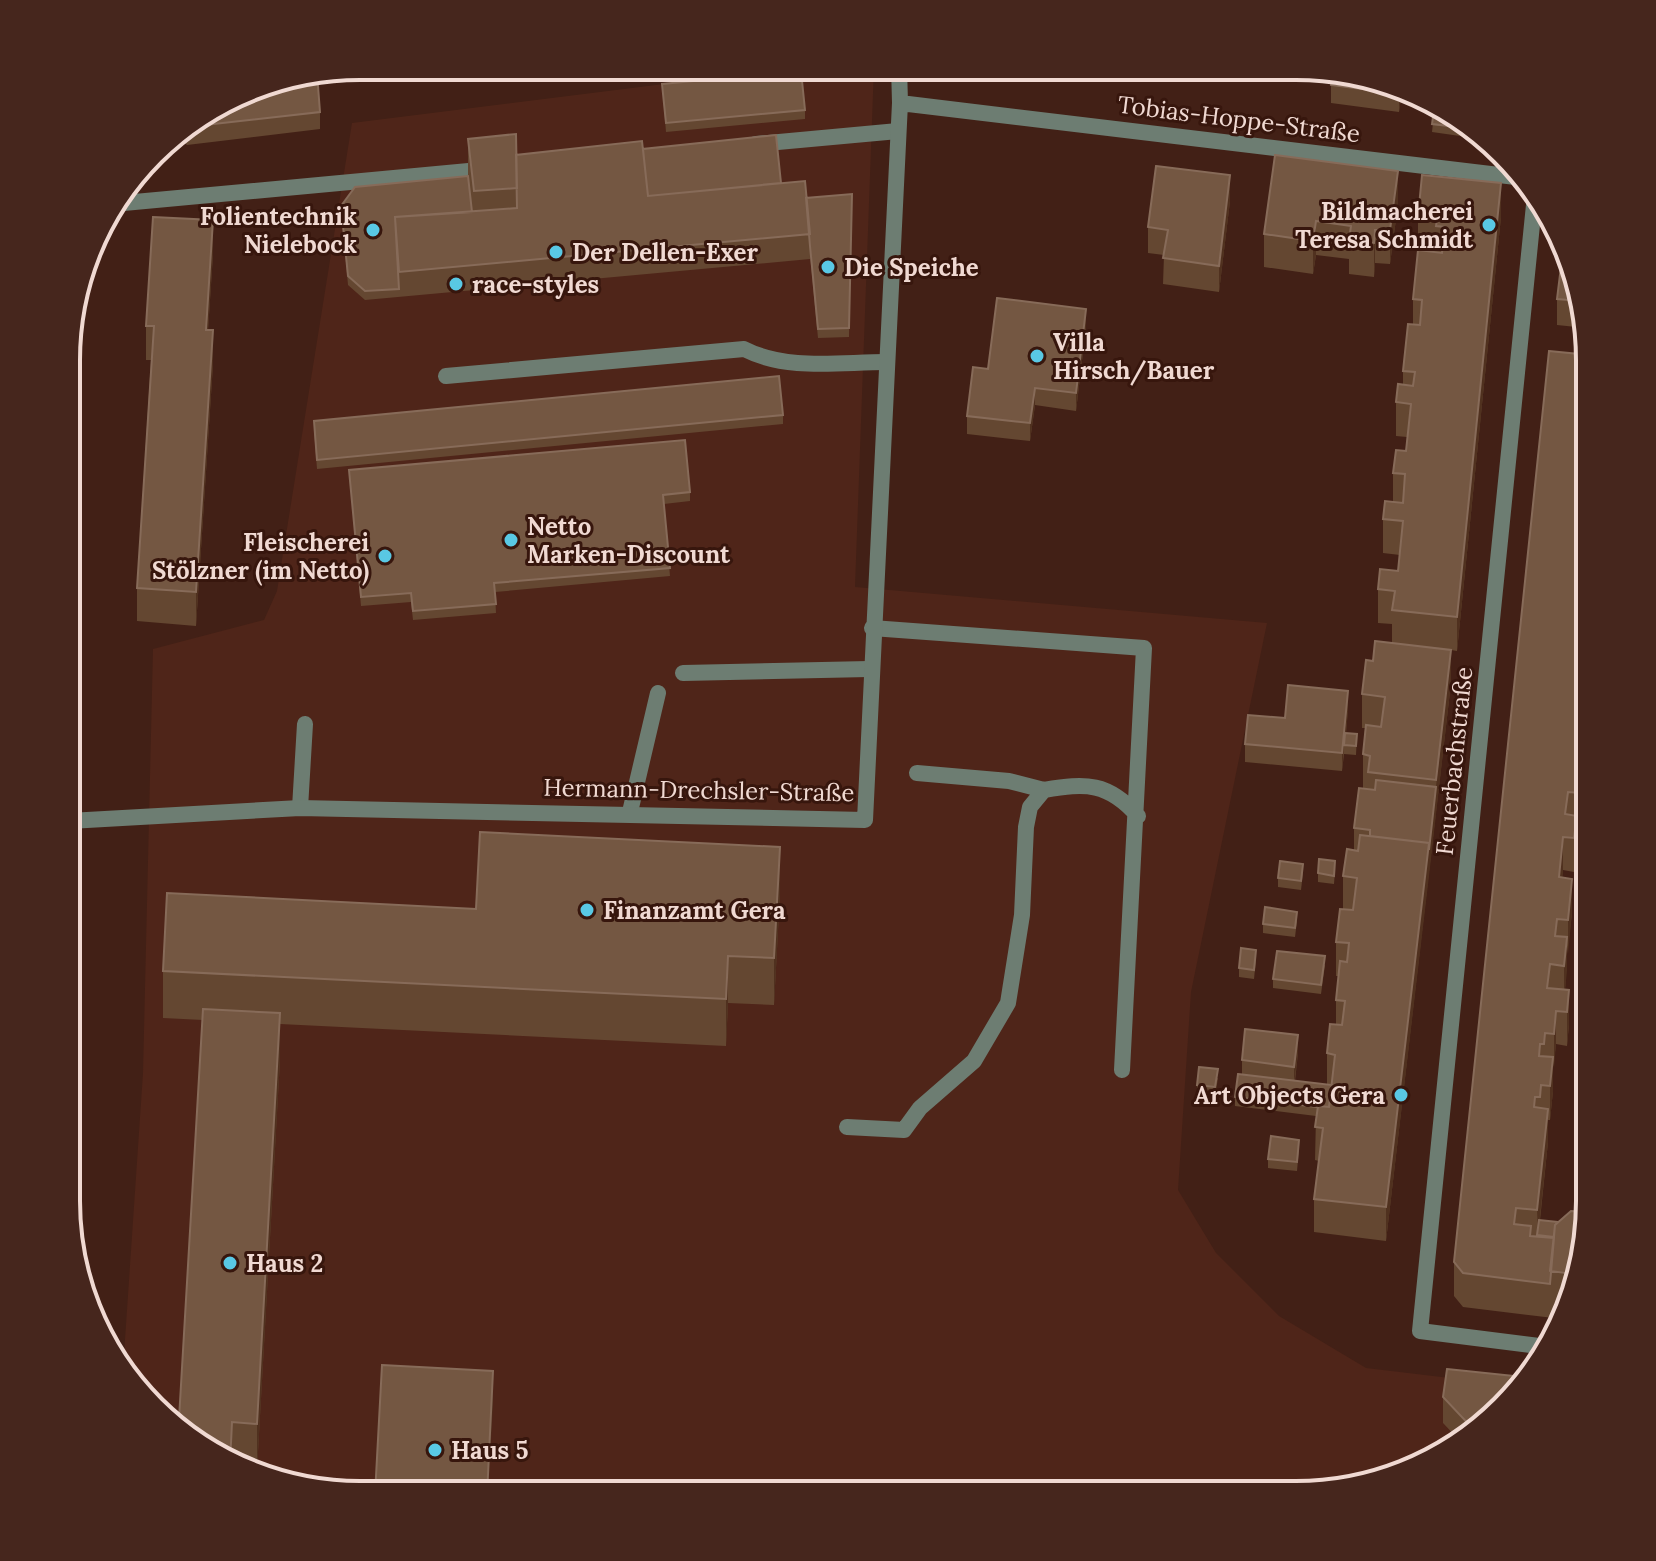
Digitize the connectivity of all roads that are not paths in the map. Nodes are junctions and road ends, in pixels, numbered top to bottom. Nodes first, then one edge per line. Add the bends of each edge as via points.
1 (899, 81) edge
2 (900, 103) junction
3 (898, 131) junction
4 (739, 146) edge
5 (500, 168) edge
6 (1507, 176) edge
7 (129, 203) edge
8 (1533, 212) edge
9 (886, 362) junction
10 (446, 376) dead end
11 (872, 628) junction
12 (869, 669) junction
13 (683, 673) dead end
14 (658, 693) dead end
15 (305, 724) dead end
16 (917, 773) dead end
17 (1044, 790) junction
18 (300, 808) junction
19 (630, 812) junction
20 (1138, 816) junction
21 (81, 820) edge
22 (1122, 1070) dead end
23 (847, 1127) dead end
24 (1535, 1346) edge

1 - 2 street, Hermann-Drechsler-Straße
2 - 3 street, Hermann-Drechsler-Straße
2 - 6 street, Tobias-Hoppe-Straße
3 - 4 street
3 - 9 street, Hermann-Drechsler-Straße
5 - 7 street
8 - 24 street, Feuerbachstraße via 1420,1331
9 - 10 street via 786,363 744,349
9 - 11 street, Hermann-Drechsler-Straße
11 - 12 street, Hermann-Drechsler-Straße
11 - 20 street via 1144,648
12 - 13 street
12 - 19 street, Hermann-Drechsler-Straße via 865,820
14 - 19 street
15 - 18 street
16 - 17 street via 1009,781
17 - 20 street via 1096,786 1122,798
17 - 23 street via 1030,807 1026,827 1022,915 1008,1003 974,1061 920,1108 904,1130
18 - 19 street, Hermann-Drechsler-Straße
18 - 21 street, Hermann-Drechsler-Straße
20 - 22 street

